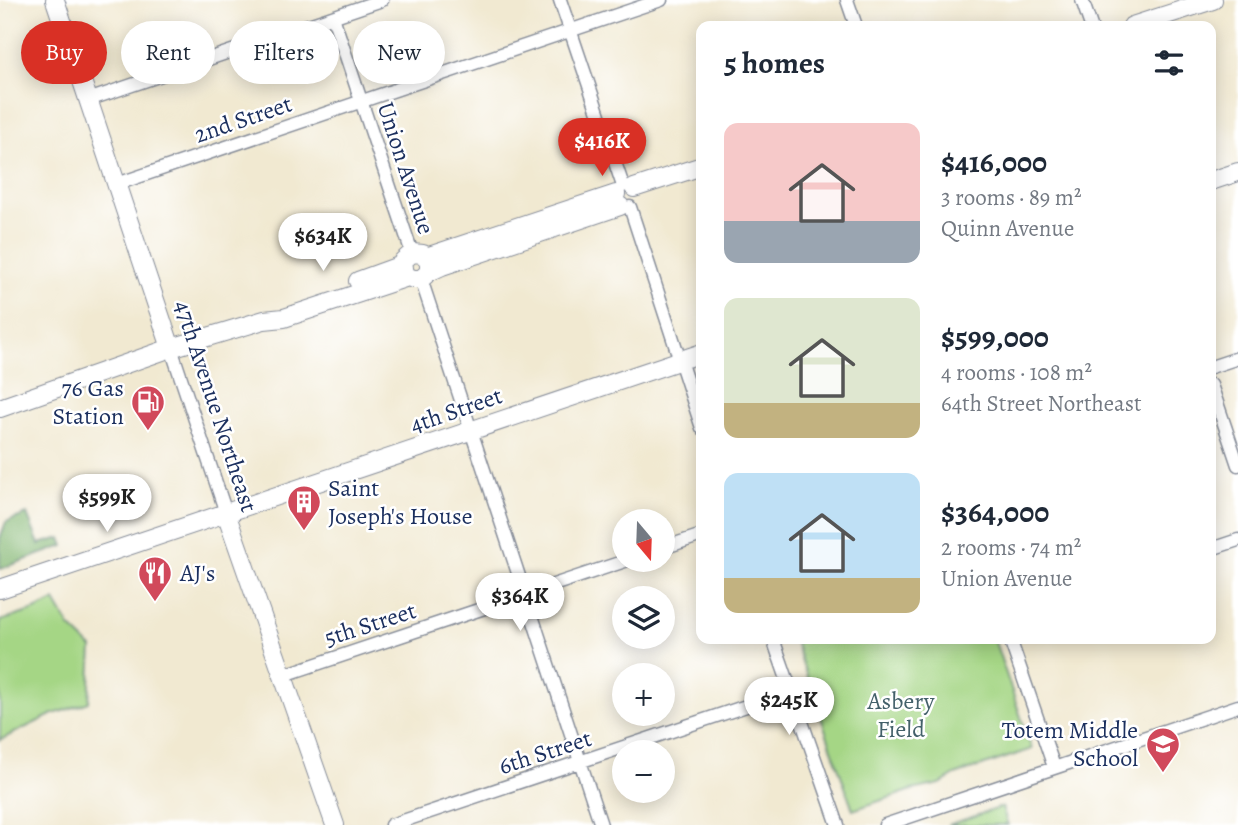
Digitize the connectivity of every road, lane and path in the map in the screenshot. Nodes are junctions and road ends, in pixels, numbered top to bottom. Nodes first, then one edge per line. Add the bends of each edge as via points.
1 (55, 0) edge
2 (382, 0) edge
3 (560, 0) edge
4 (661, 0) edge
5 (847, 0) edge
6 (1082, 0) edge
7 (1213, 0) edge
8 (333, 17) junction
9 (854, 21) edge
10 (1089, 21) edge
11 (1148, 21) edge
12 (570, 31) junction
13 (88, 100) junction
14 (361, 101) junction
15 (696, 168) edge
16 (1238, 172) edge
17 (696, 179) edge
18 (1216, 179) edge
19 (117, 184) junction
20 (627, 196) junction
21 (416, 267) junction
22 (171, 348) junction
23 (696, 355) edge
24 (1238, 358) edge
25 (679, 360) junction
26 (1216, 365) edge
27 (1216, 400) edge
28 (0, 408) edge
29 (696, 410) edge
30 (470, 430) junction
31 (1238, 466) edge
32 (226, 513) junction
33 (696, 538) edge
34 (1238, 540) edge
35 (676, 544) edge
36 (1216, 547) edge
37 (612, 565) edge
38 (0, 589) edge
39 (524, 595) junction
40 (775, 644) edge
41 (1012, 644) edge
42 (284, 675) junction
43 (791, 691) junction
44 (1238, 706) edge
45 (580, 763) junction
46 (1054, 767) junction
47 (335, 825) edge
48 (391, 825) edge
49 (601, 825) edge
50 (838, 825) edge
51 (885, 825) edge

1 - 13 street, 47th Avenue Northeast
2 - 8 street
3 - 12 street
4 - 12 street, 2nd Street
5 - 9 street
6 - 10 street
7 - 11 street
8 - 13 street
8 - 14 street, Union Avenue
12 - 14 street, 2nd Street
12 - 20 street
13 - 19 street, 47th Avenue Northeast
14 - 19 street, 2nd Street
14 - 21 street, Union Avenue
15 - 20 street
16 - 18 street
17 - 20 street
19 - 22 street, 47th Avenue Northeast
20 - 21 street
20 - 25 street
21 - 22 street via 284,318
21 - 30 street, Union Avenue
22 - 28 street
22 - 32 street, 47th Avenue Northeast
23 - 25 street, 4th Street
24 - 26 street
25 - 29 street
25 - 30 street, 4th Street
27 - 31 street
30 - 32 street, 4th Street
30 - 39 street, Union Avenue
32 - 38 street, 4th Street
32 - 42 street, 47th Avenue Northeast
33 - 35 street
34 - 36 street
37 - 39 street, 5th Street
39 - 42 street, 5th Street
39 - 45 street, Union Avenue
40 - 43 street
41 - 46 street
42 - 47 street, 47th Avenue Northeast
43 - 45 street, 6th Street
43 - 50 street
44 - 46 street
45 - 48 street, 6th Street
45 - 49 street, Union Avenue
46 - 51 street

